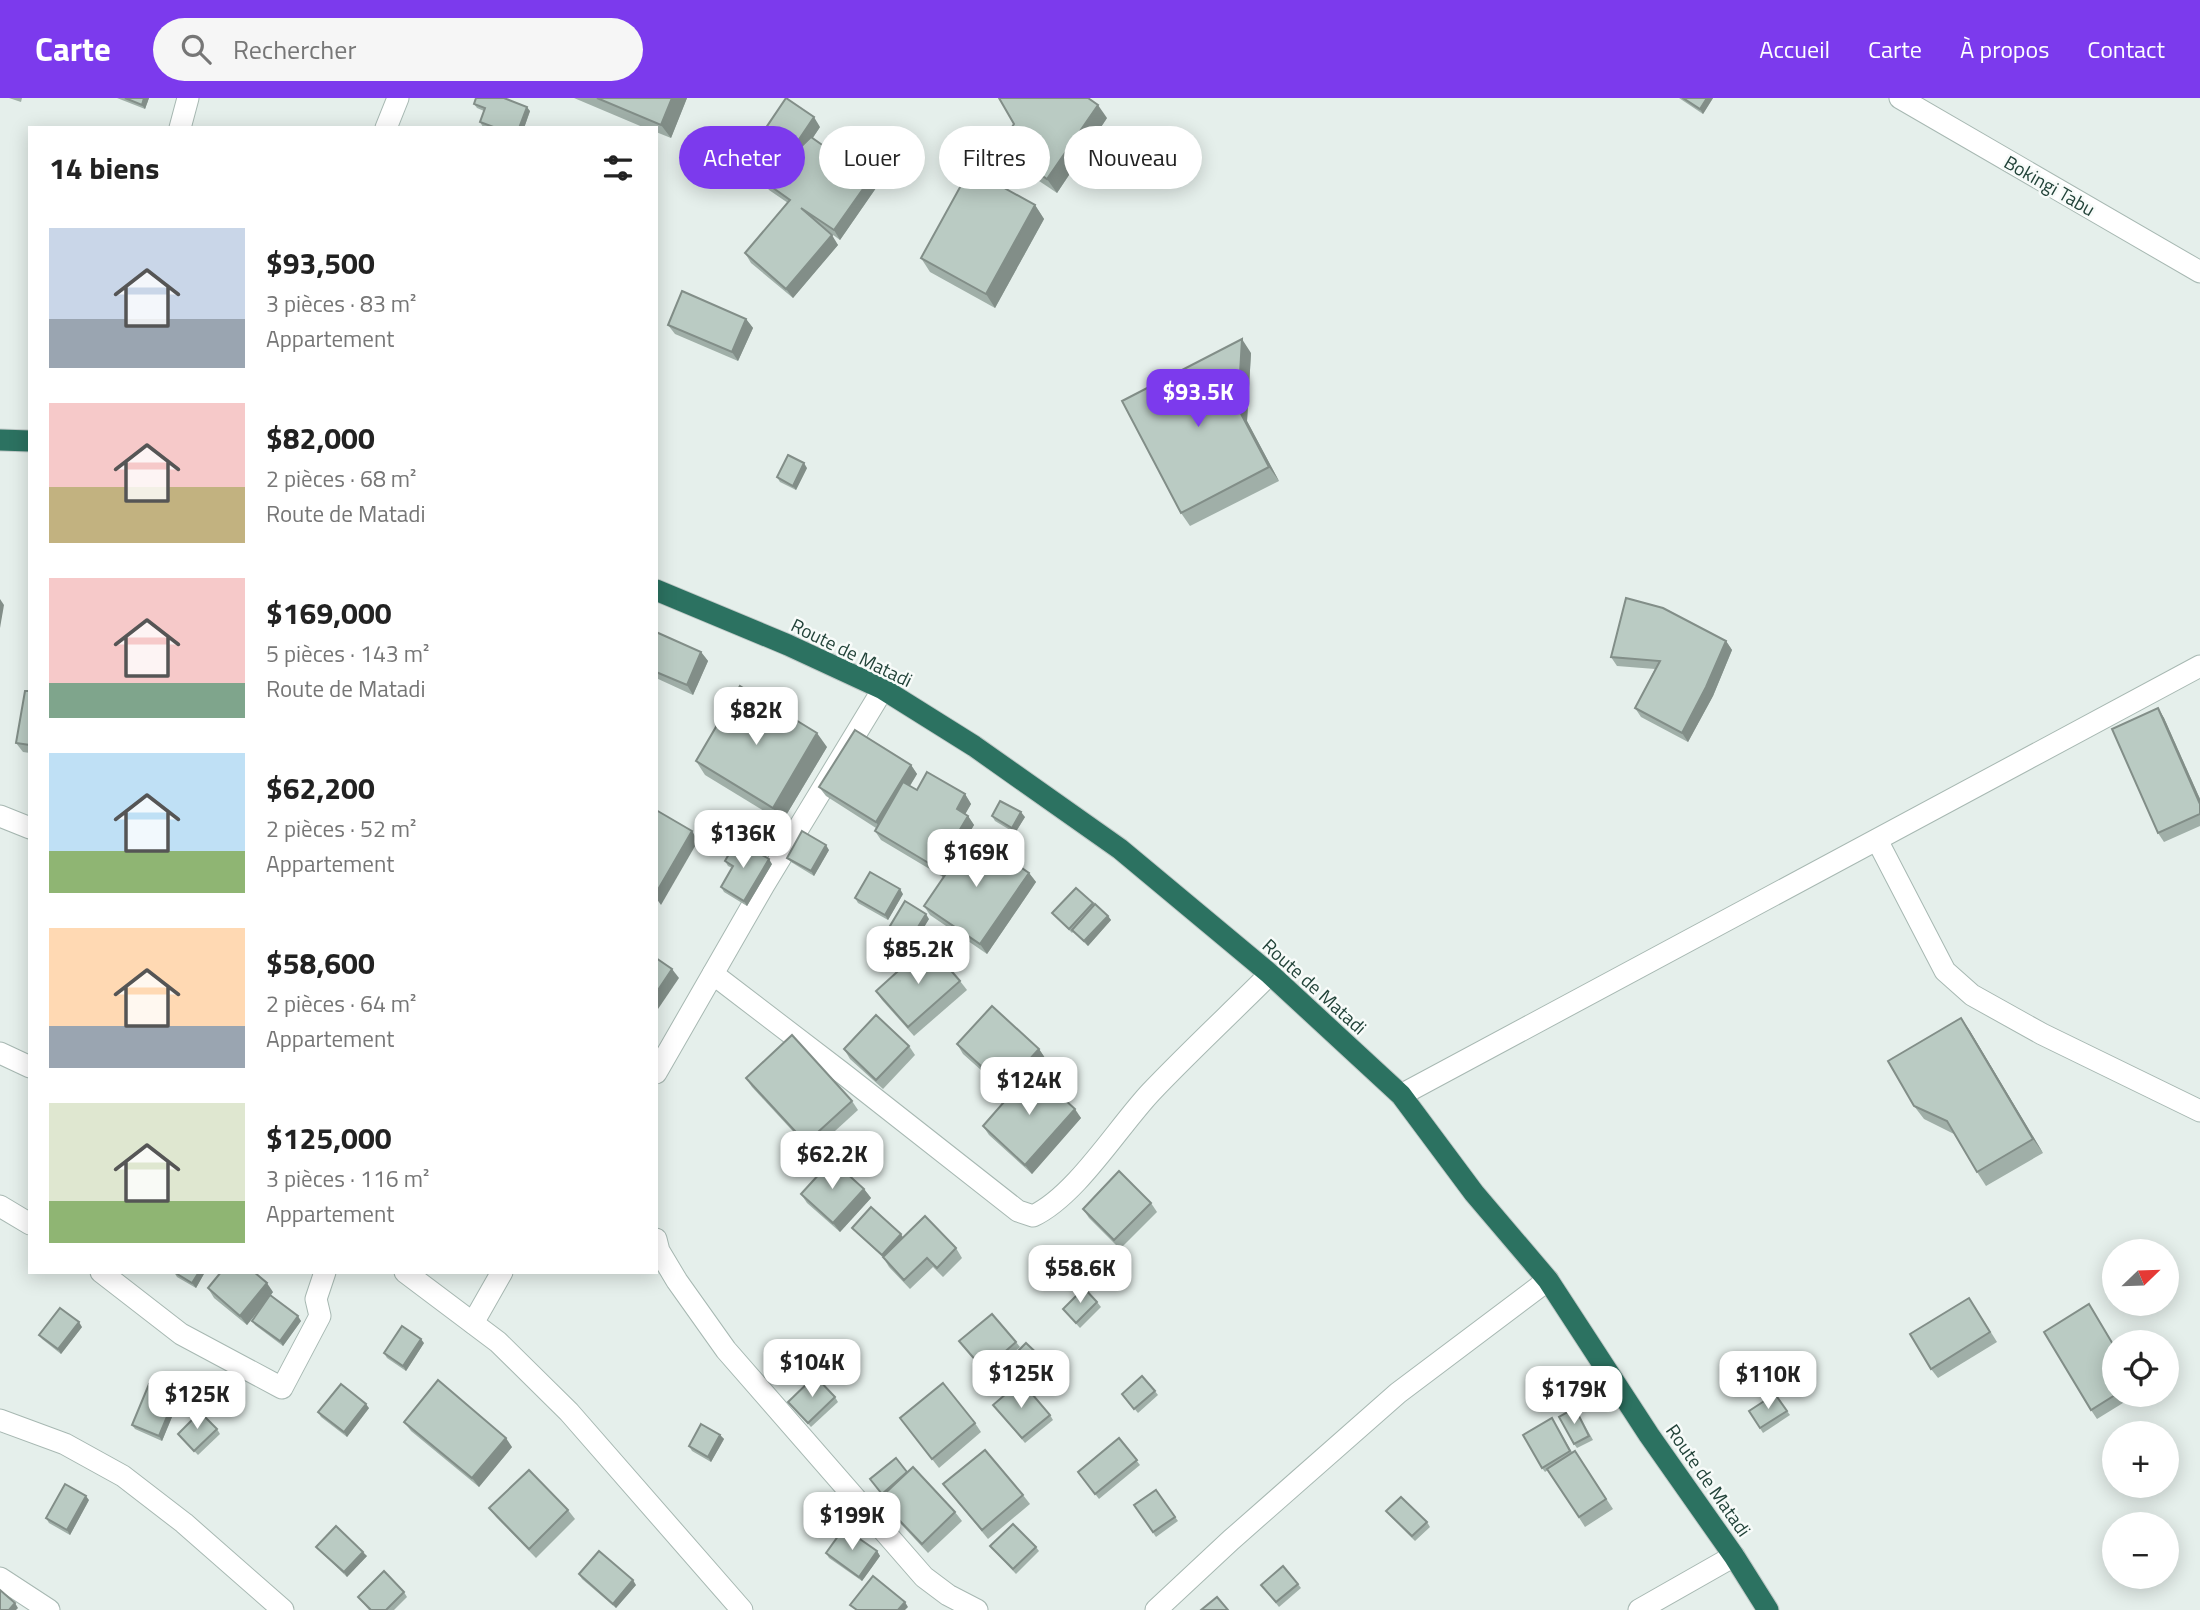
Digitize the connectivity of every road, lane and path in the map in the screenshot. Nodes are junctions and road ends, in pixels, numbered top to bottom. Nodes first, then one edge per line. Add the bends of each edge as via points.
1 (188, 98) edge
2 (398, 98) edge
3 (1900, 98) edge
4 (181, 126) edge
5 (387, 126) edge
6 (2200, 272) edge
7 (0, 440) edge
8 (28, 441) edge
9 (658, 591) edge
10 (2200, 666) edge
11 (883, 689) junction
12 (0, 816) edge
13 (28, 827) edge
14 (1877, 840) junction
15 (713, 974) junction
16 (1270, 974) junction
17 (0, 1053) edge
18 (28, 1066) edge
19 (658, 1070) edge
20 (1401, 1095) junction
21 (2200, 1111) edge
22 (0, 1206) edge
23 (28, 1223) edge
24 (658, 1245) edge
25 (104, 1274) edge
26 (324, 1274) edge
27 (408, 1274) edge
28 (501, 1274) edge
29 (1548, 1280) junction
30 (473, 1323) junction
31 (0, 1420) edge
32 (1734, 1556) junction
33 (0, 1577) edge
34 (49, 1610) edge
35 (283, 1610) edge
36 (742, 1610) edge
37 (977, 1610) edge
38 (1156, 1610) edge
39 (1639, 1610) edge
40 (1768, 1610) edge

1 - 4 street
2 - 5 street
3 - 6 street, Bokingi Tabu
7 - 8 highway
9 - 11 highway, Route de Matadi
10 - 14 street
11 - 15 street
11 - 16 highway, Route de Matadi via 974,746 1120,849
12 - 13 street
14 - 20 street
14 - 21 street via 1945,971 1972,995
15 - 16 street via 1018,1211 1033,1216 1069,1189 1150,1093
15 - 19 street
16 - 20 highway, Route de Matadi
17 - 18 street
20 - 29 highway, Route de Matadi via 1474,1193
22 - 23 street
24 - 37 street via 677,1281 726,1350 924,1577
25 - 26 street via 181,1334 282,1388 320,1316 316,1299
27 - 30 street
28 - 30 street
29 - 32 highway, Route de Matadi via 1648,1435
29 - 38 street via 1398,1393
30 - 36 street via 569,1412
31 - 35 street via 65,1444 123,1476
32 - 39 street
32 - 40 highway, Route de Matadi
33 - 34 street

